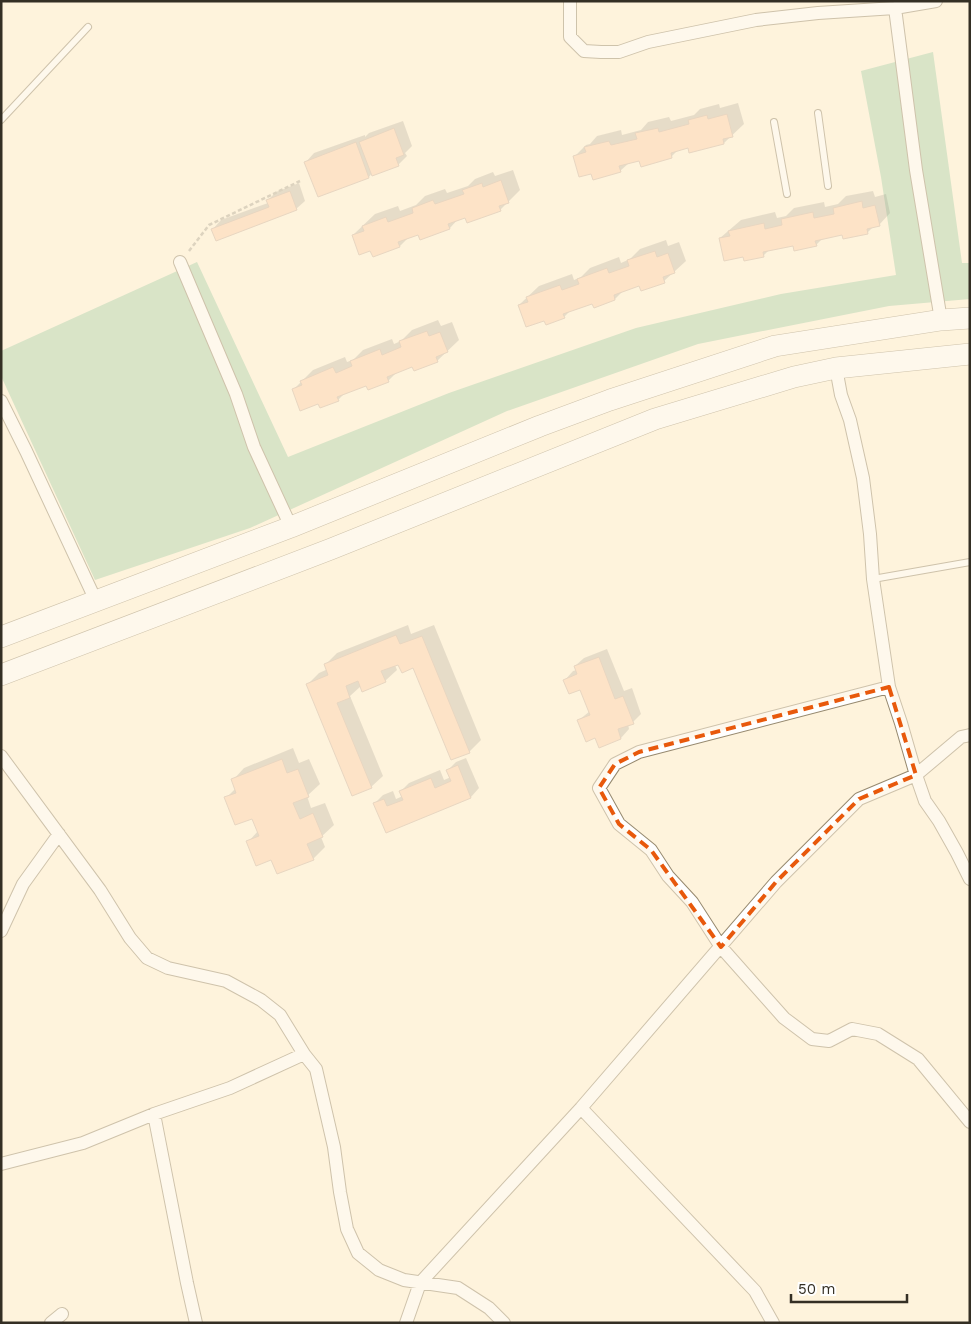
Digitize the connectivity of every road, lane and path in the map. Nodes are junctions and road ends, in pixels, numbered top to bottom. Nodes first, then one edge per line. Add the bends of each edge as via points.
1 (570, 1) edge
2 (936, 1) edge
3 (895, 8) junction
4 (88, 26) dead end
5 (818, 114) dead end
6 (1, 120) edge
7 (774, 122) dead end
8 (300, 181) dead end
9 (828, 186) dead end
10 (787, 194) dead end
11 (180, 262) joint
12 (970, 318) edge
13 (942, 320) junction
14 (970, 354) edge
15 (836, 368) junction
16 (1, 402) edge
17 (290, 526) junction
18 (970, 562) edge
19 (873, 579) junction
20 (96, 601) junction
21 (1, 637) edge
22 (1, 675) edge
23 (889, 687) junction
24 (970, 735) edge
25 (1, 756) edge
26 (916, 775) junction
27 (59, 834) junction
28 (970, 879) edge
29 (1, 931) edge
30 (721, 947) junction
31 (304, 1054) junction
32 (581, 1108) junction
33 (154, 1114) junction
34 (970, 1122) edge
35 (1, 1164) edge
36 (420, 1282) junction
37 (62, 1314) dead end
38 (51, 1323) edge
39 (196, 1323) edge
40 (406, 1323) edge
41 (504, 1323) edge
42 (773, 1323) edge

1 - 3 street via 570,37 584,51 601,52 619,52 648,42 756,20
2 - 3 street
3 - 13 street via 916,170
4 - 6 lane
5 - 9 lane
7 - 10 lane
8 - 11 path via 209,225
11 - 17 street via 236,394 254,447
12 - 13 highway
13 - 17 highway via 775,346 610,400
14 - 15 highway
15 - 19 street via 840,395 850,420 863,478
15 - 22 highway via 794,376 655,419 331,549
16 - 20 street
17 - 20 highway
18 - 19 lane
19 - 23 street
20 - 21 highway
23 - 26 street
23 - 30 street via 639,752 615,764 599,788 619,824 651,850 668,876 692,902
24 - 26 street via 961,737
25 - 27 street
26 - 28 street via 926,801
26 - 30 street via 859,799 776,882
27 - 29 street via 24,884
27 - 31 street via 147,958 168,968 226,981 261,1000 280,1015
30 - 32 street
30 - 34 street via 784,1018 812,1039 829,1041 852,1029 878,1034 918,1059
31 - 33 street via 230,1088
31 - 36 street via 316,1069 334,1147 347,1229 358,1253 379,1270 404,1280
32 - 36 street
32 - 42 street via 755,1291
33 - 35 street via 82,1143
33 - 39 street
36 - 40 street
36 - 41 street via 458,1288
37 - 38 street

